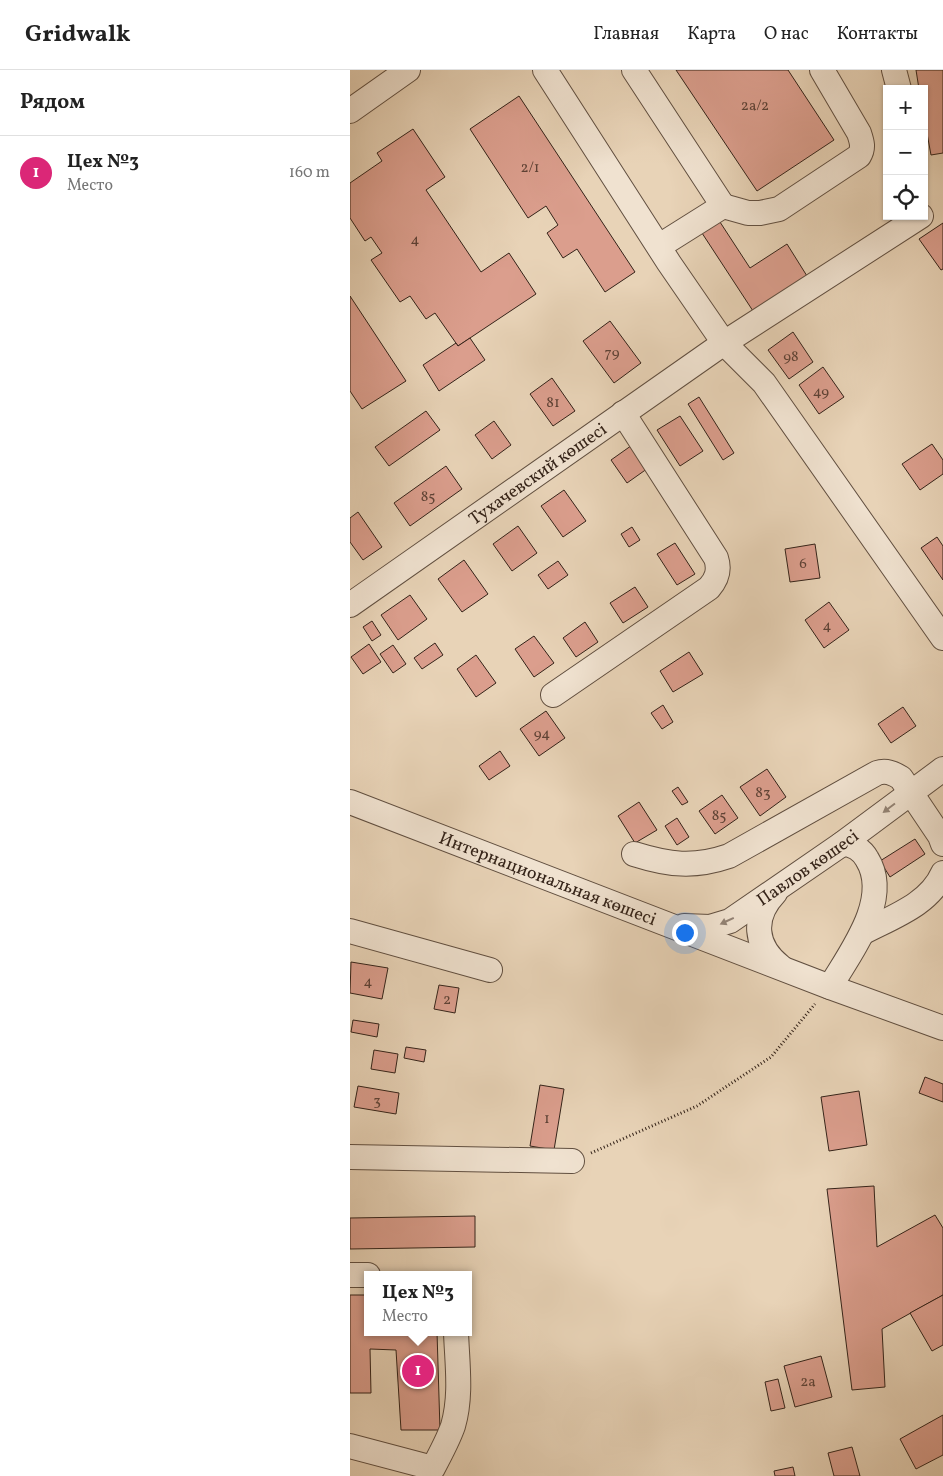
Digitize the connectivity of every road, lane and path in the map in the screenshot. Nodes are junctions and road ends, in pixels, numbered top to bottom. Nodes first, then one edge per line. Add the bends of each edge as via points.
1 (408, 70) edge
2 (546, 70) edge
3 (634, 70) edge
4 (822, 70) edge
5 (894, 70) edge
6 (380, 79) edge
7 (898, 85) edge
8 (350, 111) edge
9 (723, 206) junction
10 (915, 220) edge
11 (661, 245) junction
12 (724, 343) junction
13 (623, 414) junction
14 (350, 605) edge
15 (943, 638) edge
16 (554, 695) dead end
17 (943, 769) edge
18 (911, 792) junction
19 (350, 802) edge
20 (842, 844) junction
21 (943, 844) edge
22 (634, 854) dead end
23 (943, 873) edge
24 (784, 884) junction
25 (659, 921) junction
26 (350, 931) edge
27 (862, 933) junction
28 (782, 968) junction
29 (490, 970) dead end
30 (830, 987) junction
31 (943, 1028) edge
32 (350, 1158) edge
33 (572, 1161) joint
34 (350, 1275) edge
35 (364, 1275) edge
36 (456, 1336) edge
37 (350, 1446) edge
38 (432, 1472) edge

1 - 6 street
2 - 11 street
2 - 12 street
3 - 9 street
4 - 9 street via 859,133 862,150 859,156 778,208 748,213
5 - 7 street
6 - 8 street
9 - 11 street
10 - 12 street, Тухачевский көшесі
11 - 12 street
12 - 13 street, Тухачевский көшесі
12 - 15 street via 764,383
13 - 14 street, Тухачевский көшесі
13 - 16 street via 716,558 717,574 709,588
17 - 18 street, Павлов көшесі
18 -> 20 street, Павлов көшесі
18 - 21 street
18 - 22 street via 901,778 891,772 881,772 729,856 707,863 682,864
19 - 25 street, Интернациональная көшесі
20 - 24 street, Павлов көшесі
20 - 27 street via 852,845 861,851 873,872 871,911
23 - 27 street via 922,901
24 -> 25 street, Павлов көшесі via 718,925 693,927
24 - 28 street via 764,907 759,926 762,944
25 - 28 street, Интернациональная көшесі
26 - 29 street
27 - 30 street
28 - 30 street, Интернациональная көшесі
30 - 31 street, Интернациональная көшесі
30 - 33 path via 771,1057 697,1106
32 - 33 street
34 - 35 street
36 - 38 street via 457,1409
37 - 38 street

